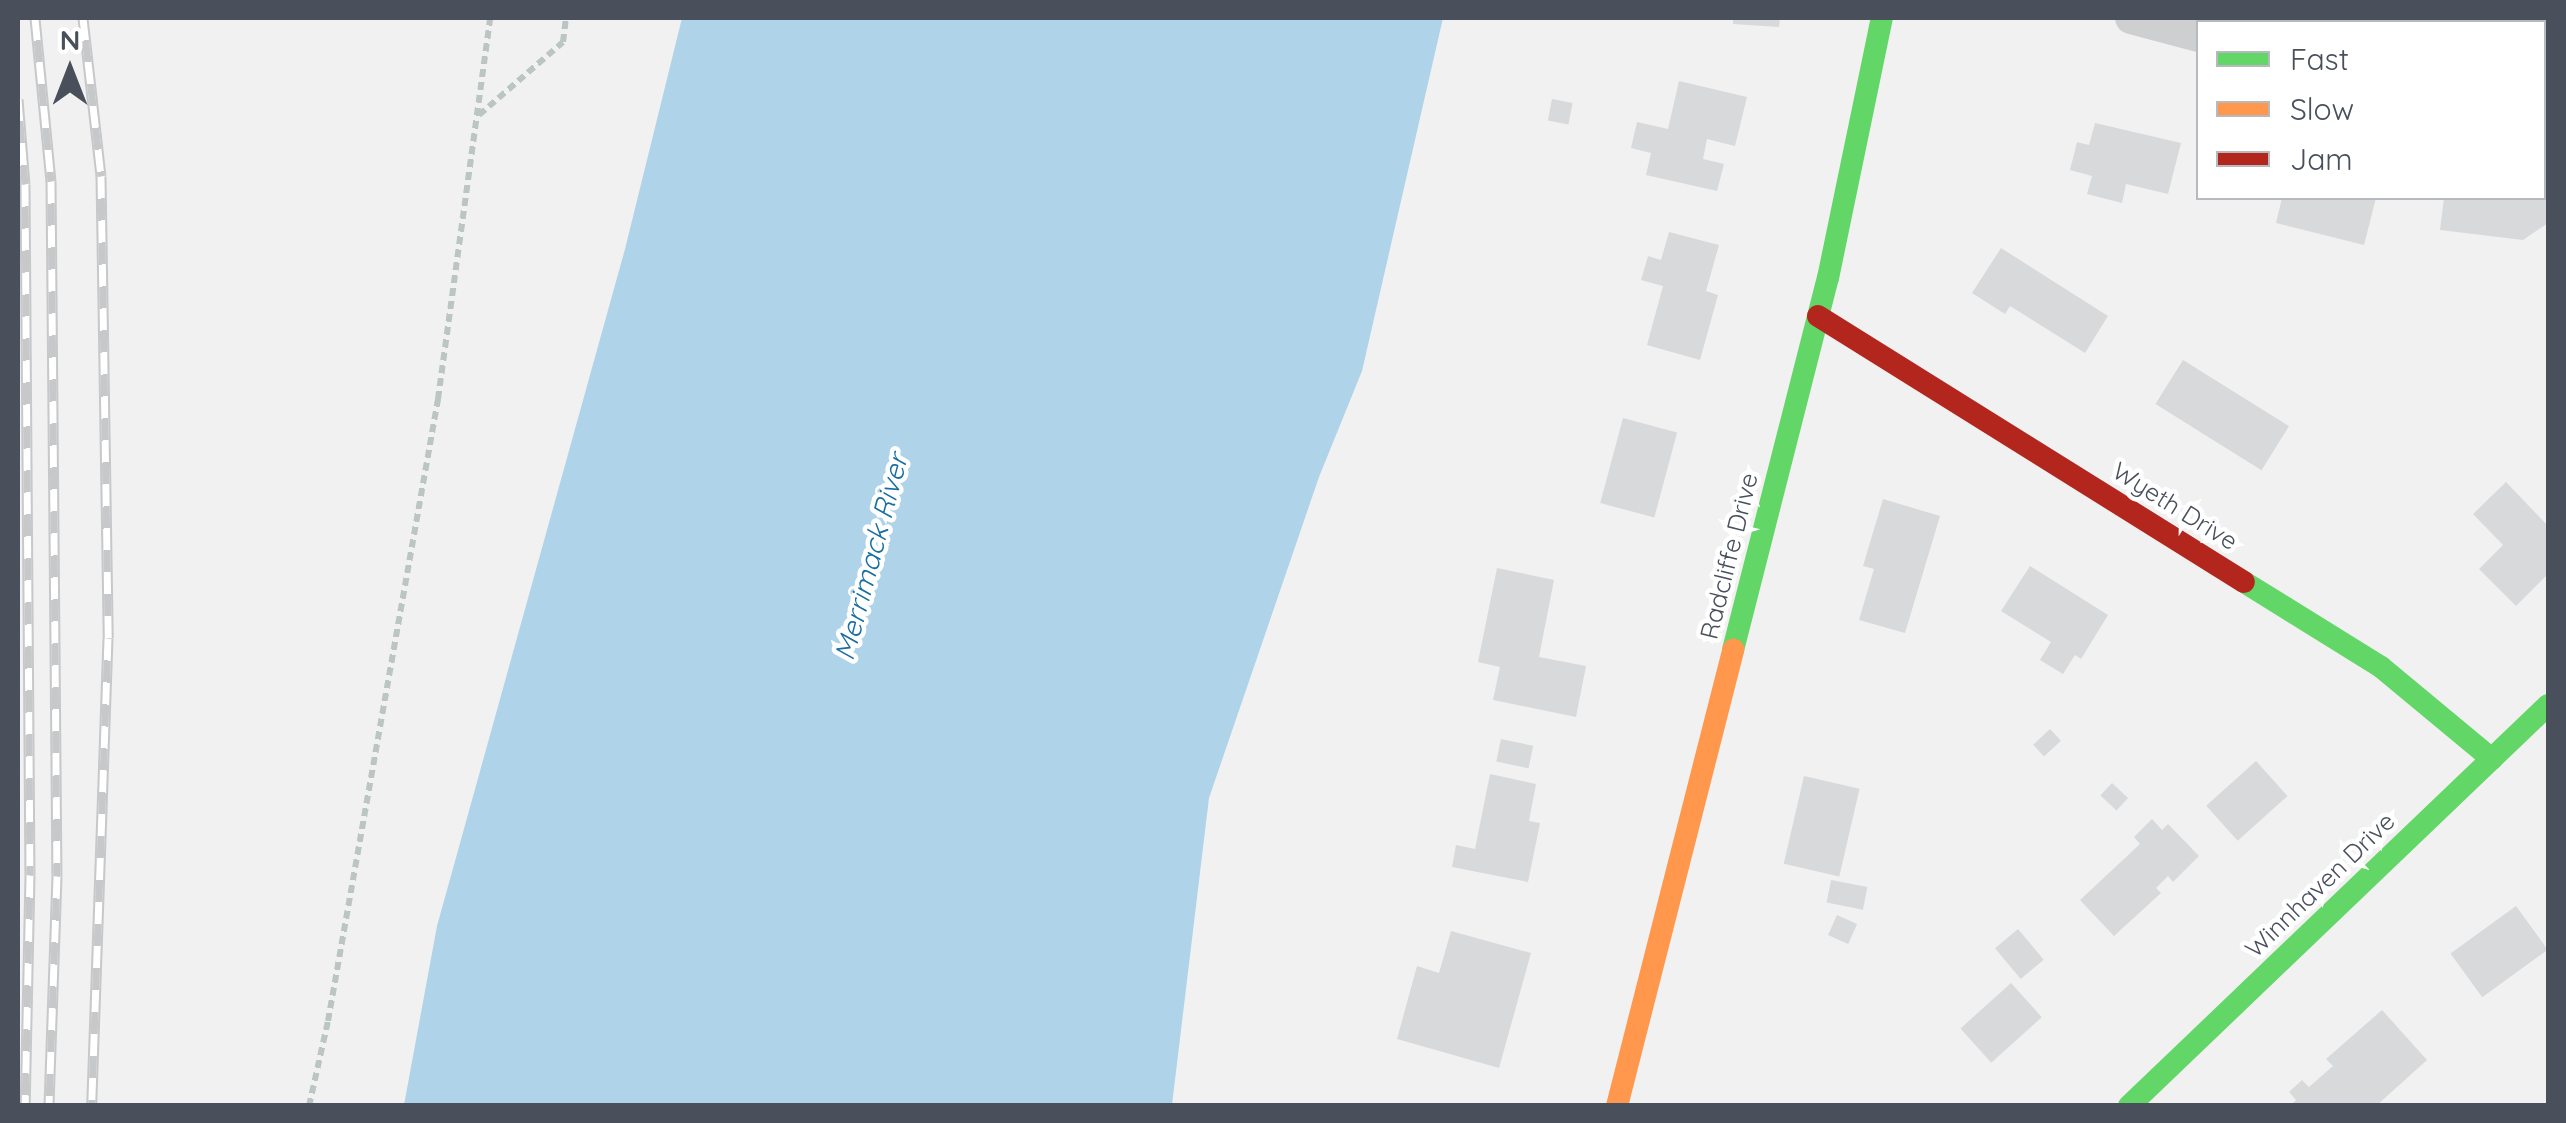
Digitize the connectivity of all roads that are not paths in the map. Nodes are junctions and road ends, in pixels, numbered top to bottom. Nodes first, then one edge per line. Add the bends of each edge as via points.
1 (1882, 18) edge
2 (2131, 18) edge
3 (2196, 35) edge
4 (1818, 316) junction
5 (2548, 704) edge
6 (2492, 759) junction
7 (1618, 1106) edge
8 (2130, 1106) edge

1 - 4 street, Radcliffe Drive
2 - 3 street
4 - 6 street, Wyeth Drive via 2367,658
4 - 7 street, Radcliffe Drive
5 - 6 street, Winnhaven Drive
6 - 8 street, Winnhaven Drive

